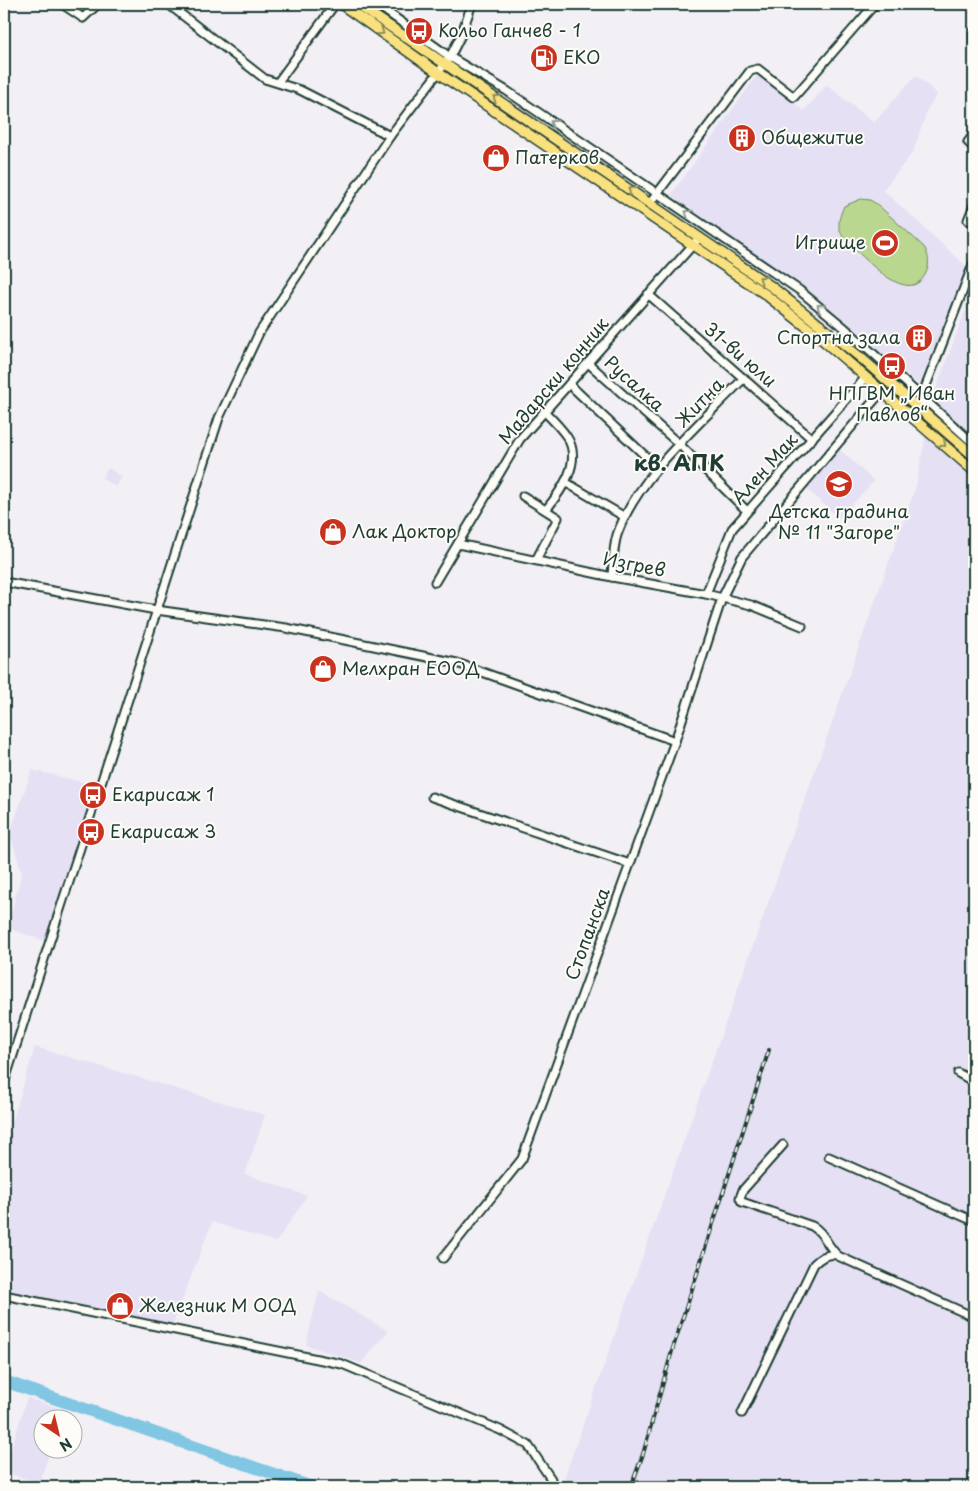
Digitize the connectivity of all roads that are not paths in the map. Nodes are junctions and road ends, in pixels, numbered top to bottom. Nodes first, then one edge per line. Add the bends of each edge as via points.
1 (62, 4) edge
2 (98, 4) edge
3 (168, 4) edge
4 (335, 4) edge
5 (341, 4) edge
6 (357, 4) edge
7 (376, 4) edge
8 (472, 4) edge
9 (875, 4) edge
10 (974, 31) edge
11 (974, 42) edge
12 (447, 60) junction
13 (438, 72) junction
14 (278, 82) junction
15 (974, 134) edge
16 (390, 136) junction
17 (974, 148) edge
18 (656, 192) junction
19 (650, 203) junction
20 (974, 206) edge
21 (974, 223) edge
22 (699, 238) junction
23 (692, 245) junction
24 (974, 262) edge
25 (648, 294) junction
26 (588, 363) junction
27 (866, 377) junction
28 (744, 378) junction
29 (569, 384) junction
30 (882, 391) junction
31 (922, 396) junction
32 (921, 409) junction
33 (544, 411) junction
34 (812, 439) junction
35 (974, 444) edge
36 (680, 445) junction
37 (974, 456) edge
38 (658, 467) junction
39 (973, 469) edge
40 (565, 482) junction
41 (523, 496) dead end
42 (546, 510) junction
43 (747, 511) junction
44 (625, 518) junction
45 (458, 544) junction
46 (536, 560) junction
47 (612, 577) junction
48 (4, 582) edge
49 (435, 582) dead end
50 (706, 594) junction
51 (722, 598) junction
52 (156, 610) junction
53 (802, 626) dead end
54 (675, 741) junction
55 (432, 797) dead end
56 (630, 864) junction
57 (958, 1073) dead end
58 (974, 1082) edge
59 (4, 1083) edge
60 (783, 1145) dead end
61 (829, 1157) dead end
62 (974, 1218) edge
63 (838, 1256) junction
64 (443, 1258) dead end
65 (4, 1295) edge
66 (974, 1317) edge
67 (742, 1413) dead end
68 (549, 1487) edge

1 - 2 street via 83,18
3 - 14 street via 265,79
4 - 14 street
5 -> 13 main road
6 - 12 main road
7 - 12 street
8 - 12 street via 462,35
9 - 18 street via 794,97 758,69 750,71
10 - 11 street
12 - 13 street
18 -> 12 street via 507,91
19 -> 12 main road
13 - 16 street
13 - 23 main road
14 - 16 street
15 - 17 street via 968,142
16 - 52 street via 308,256 255,342 206,452
18 - 19 street
31 -> 18 street via 799,290
19 - 22 main road
20 - 21 street via 968,220
22 - 23 street, Мадарски конник
32 -> 22 main road via 772,286
23 - 25 street, Мадарски конник
23 - 27 main road via 765,294
24 - 31 street
25 - 26 street, Мадарски конник
25 - 28 street, 31-ви юли
26 - 29 street, Мадарски конник
26 - 36 street, Русалка
27 - 30 main road
27 - 34 street, Ален Мак
28 - 34 street, 31-ви юли
28 - 36 street, Житна
29 - 33 street, Мадарски конник
29 - 38 street
30 -> 39 main road
30 - 51 street, Стопанска via 742,557
31 - 32 street
31 - 35 street
32 - 37 main road
33 - 40 street via 568,438 572,450
33 - 45 street, Мадарски конник via 520,439
34 - 43 street, Ален Мак
36 - 38 street, Житна
36 - 43 street, Русалка
38 - 44 street, Житна via 634,498
40 - 42 street
40 - 44 street
41 - 42 street
42 - 46 street via 558,518
43 - 50 street, Ален Мак via 732,529
44 - 47 street, Житна via 616,536
45 - 46 street, Изгрев
45 - 49 street, Мадарски конник
46 - 47 street, Изгрев
47 - 50 street, Изгрев
48 - 52 street
50 - 51 street, Изгрев
51 - 53 street, Изгрев
51 - 54 street, Стопанска
52 - 54 street via 286,628 457,663
52 - 59 street
54 - 56 street, Стопанска
55 - 56 street
56 - 64 street, Стопанска via 522,1159
57 - 58 street
60 - 63 street via 743,1190 740,1198 742,1202 818,1229
61 - 62 street via 969,1219
63 - 66 street
63 - 67 street via 832,1254 814,1264
65 - 68 street via 342,1364 500,1430 528,1445 551,1479

